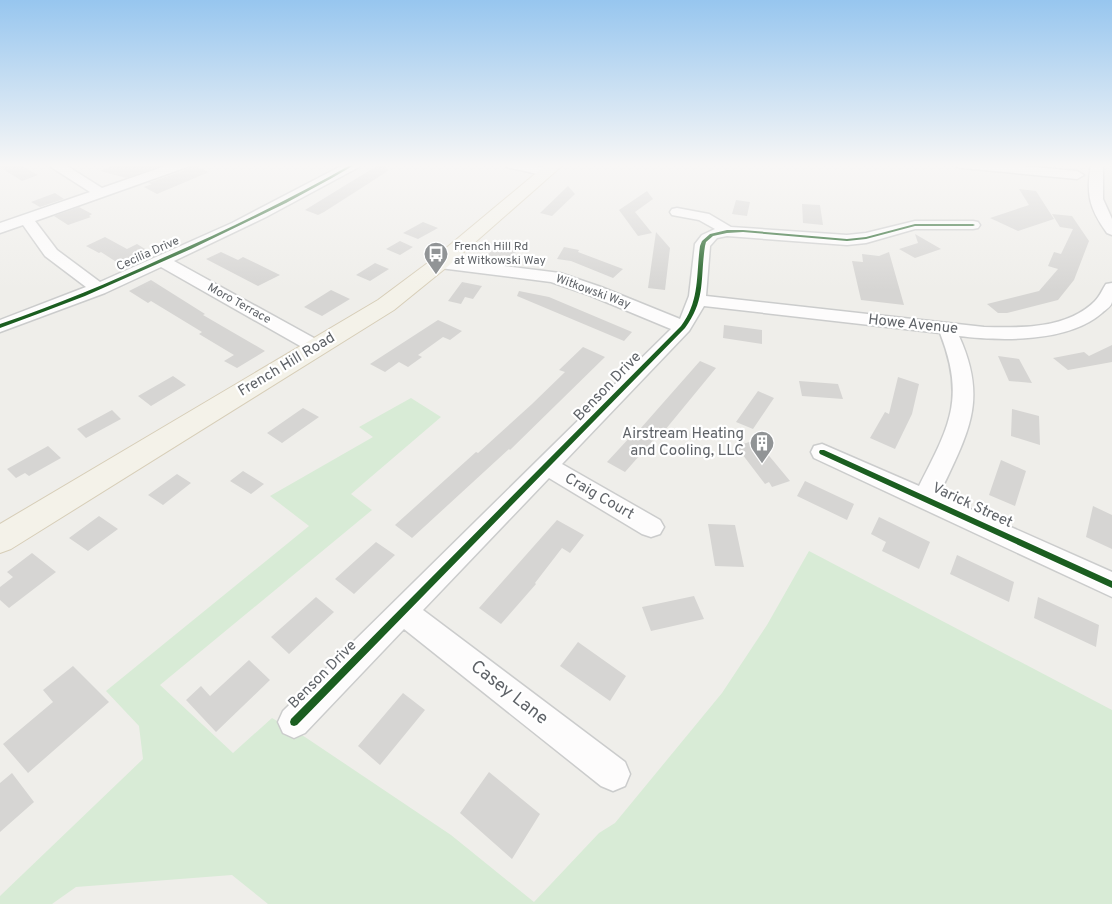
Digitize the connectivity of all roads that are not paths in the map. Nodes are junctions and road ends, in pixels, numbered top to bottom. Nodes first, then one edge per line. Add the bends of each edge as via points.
1 (62, 206) edge
2 (279, 206) edge
3 (506, 206) edge
4 (1098, 206) edge
5 (677, 212) dead end
6 (26, 219) junction
7 (973, 225) dead end
8 (0, 228) edge
9 (1112, 230) edge
10 (728, 231) junction
11 (162, 260) junction
12 (440, 263) junction
13 (98, 288) junction
14 (1112, 288) edge
15 (698, 300) junction
16 (0, 326) edge
17 (684, 327) junction
18 (947, 329) junction
19 (316, 347) junction
20 (822, 452) dead end
21 (547, 466) junction
22 (925, 498) junction
23 (651, 527) dead end
24 (0, 540) edge
25 (1112, 585) edge
26 (404, 612) junction
27 (294, 722) dead end
28 (613, 774) dead end

1 - 6 street
2 - 11 street, Cecilia Drive
3 - 12 main road, French Hill Road
4 - 9 street
5 - 10 street via 708,217
6 - 8 street
6 - 13 street via 51,253
7 - 10 street, Benson Drive via 915,225 848,240
10 - 15 street, Benson Drive via 710,237 703,245
11 - 13 street, Cecilia Drive
11 - 19 street, Moro Terrace
12 - 17 street, Witkowski Way via 554,277
12 - 19 main road, French Hill Road via 386,305
13 - 16 street, Cecilia Drive
14 - 18 street, Howe Avenue via 1109,296 1090,314 1060,327 1006,334
15 - 17 street, Benson Drive
15 - 18 street, Howe Avenue
17 - 21 street, Benson Drive
18 - 22 street via 963,376 962,412
19 - 24 main road, French Hill Road
20 - 22 street, Varick Street
21 - 23 street, Craig Court
21 - 26 street, Benson Drive
22 - 25 street, Varick Street
26 - 27 street, Benson Drive
26 - 28 street, Casey Lane

